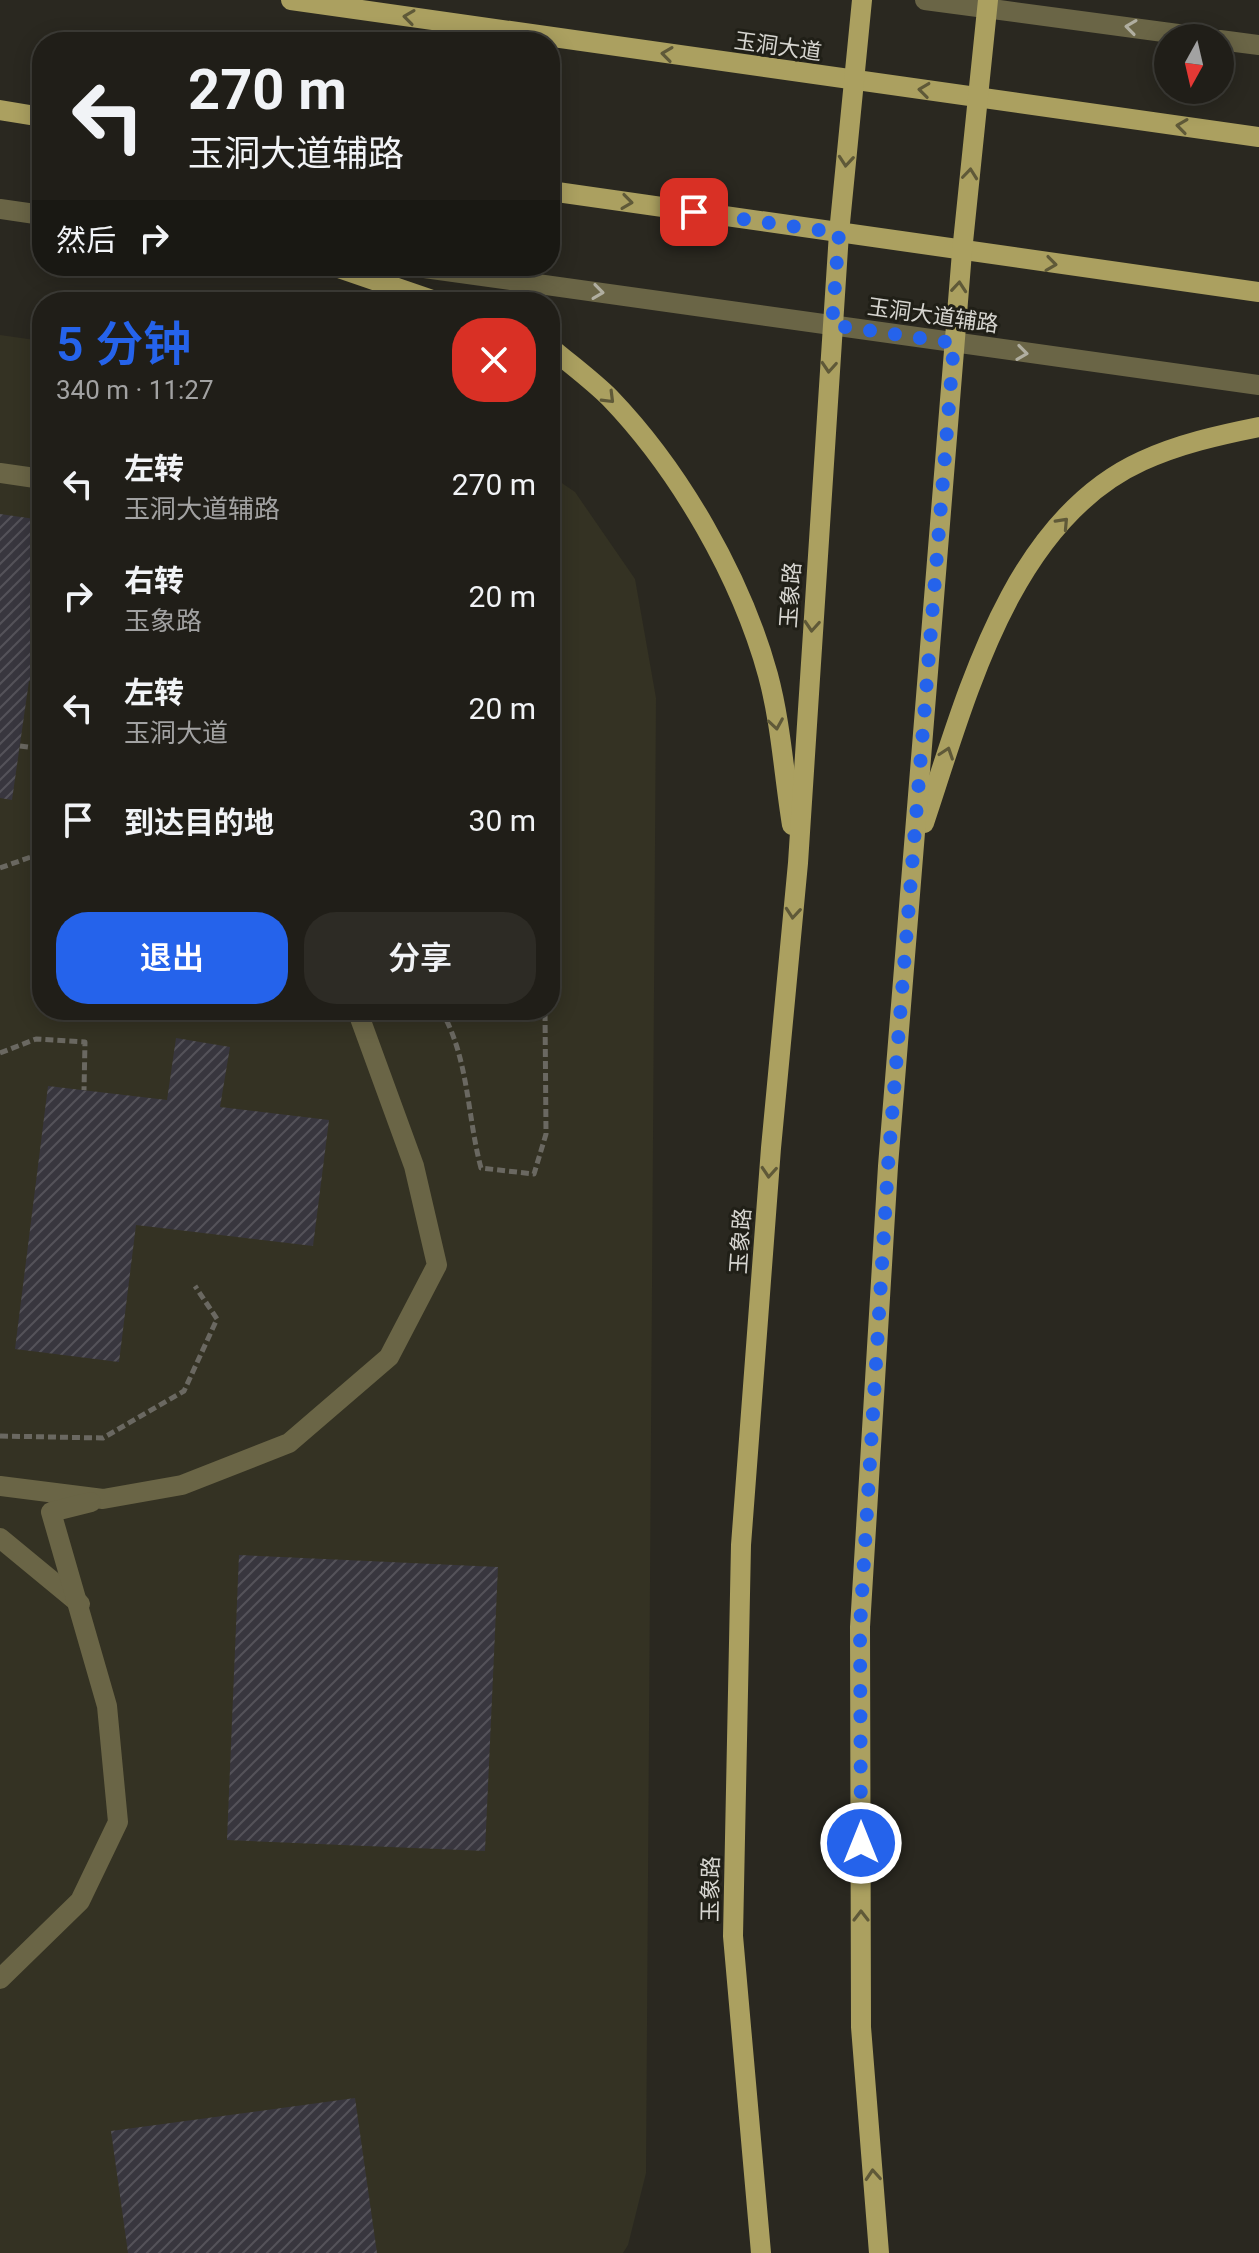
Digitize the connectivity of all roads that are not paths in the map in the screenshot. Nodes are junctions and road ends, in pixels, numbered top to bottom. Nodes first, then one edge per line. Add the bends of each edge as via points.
1 (291, 0) edge
2 (862, 0) edge
3 (925, 0) edge
4 (988, 4) edge
5 (1154, 30) edge
6 (513, 32) edge
7 (560, 39) edge
8 (1234, 42) edge
9 (1259, 45) edge
10 (854, 81) junction
11 (978, 96) junction
12 (0, 110) edge
13 (32, 115) edge
14 (1259, 137) edge
15 (560, 192) edge
16 (0, 209) edge
17 (32, 214) edge
18 (839, 233) junction
19 (962, 252) junction
20 (362, 276) edge
21 (482, 276) edge
22 (409, 292) edge
23 (1259, 292) edge
24 (832, 325) junction
25 (954, 343) junction
26 (560, 355) edge
27 (1259, 385) edge
28 (1259, 427) edge
29 (0, 473) edge
30 (32, 478) edge
31 (914, 853) junction
32 (798, 863) junction
33 (361, 1020) edge
34 (0, 1486) edge
35 (103, 1499) junction
36 (0, 1538) edge
37 (80, 1604) junction
38 (0, 1979) edge
39 (761, 2253) edge
40 (879, 2253) edge

6 -> 1 main road, 玉洞大道
2 - 10 main road, 玉象路
3 - 4 street
5 -> 4 street
4 - 11 main road
10 -> 7 main road, 玉洞大道
8 - 9 street
11 -> 10 main road, 玉洞大道
10 -> 18 main road, 玉象路
14 -> 11 main road, 玉洞大道
19 -> 11 main road
12 - 13 main road
15 -> 18 main road
16 - 17 street
18 - 19 main road
18 - 24 main road, 玉象路
19 -> 23 main road
25 -> 19 main road
20 - 22 main road
21 -> 24 street, 玉洞大道辅路
24 - 25 street, 玉洞大道辅路
24 -> 32 main road, 玉象路
25 -> 27 street, 玉洞大道辅路
25 - 31 main road
26 -> 32 main road via 609,397 665,462 709,535 768,676
31 -> 28 main road via 981,654 1019,578 1051,535 1086,499 1139,462 1207,437
29 - 30 street
40 -> 31 main road via 861,2027 860,1627 888,1166
32 -> 39 main road, 玉象路 via 741,1545 733,1936
33 - 35 street via 414,1166 437,1265 389,1357 289,1443 182,1485
34 - 35 street
35 - 37 street via 51,1512
36 - 37 street
37 - 38 street via 107,1706 118,1822 80,1901

